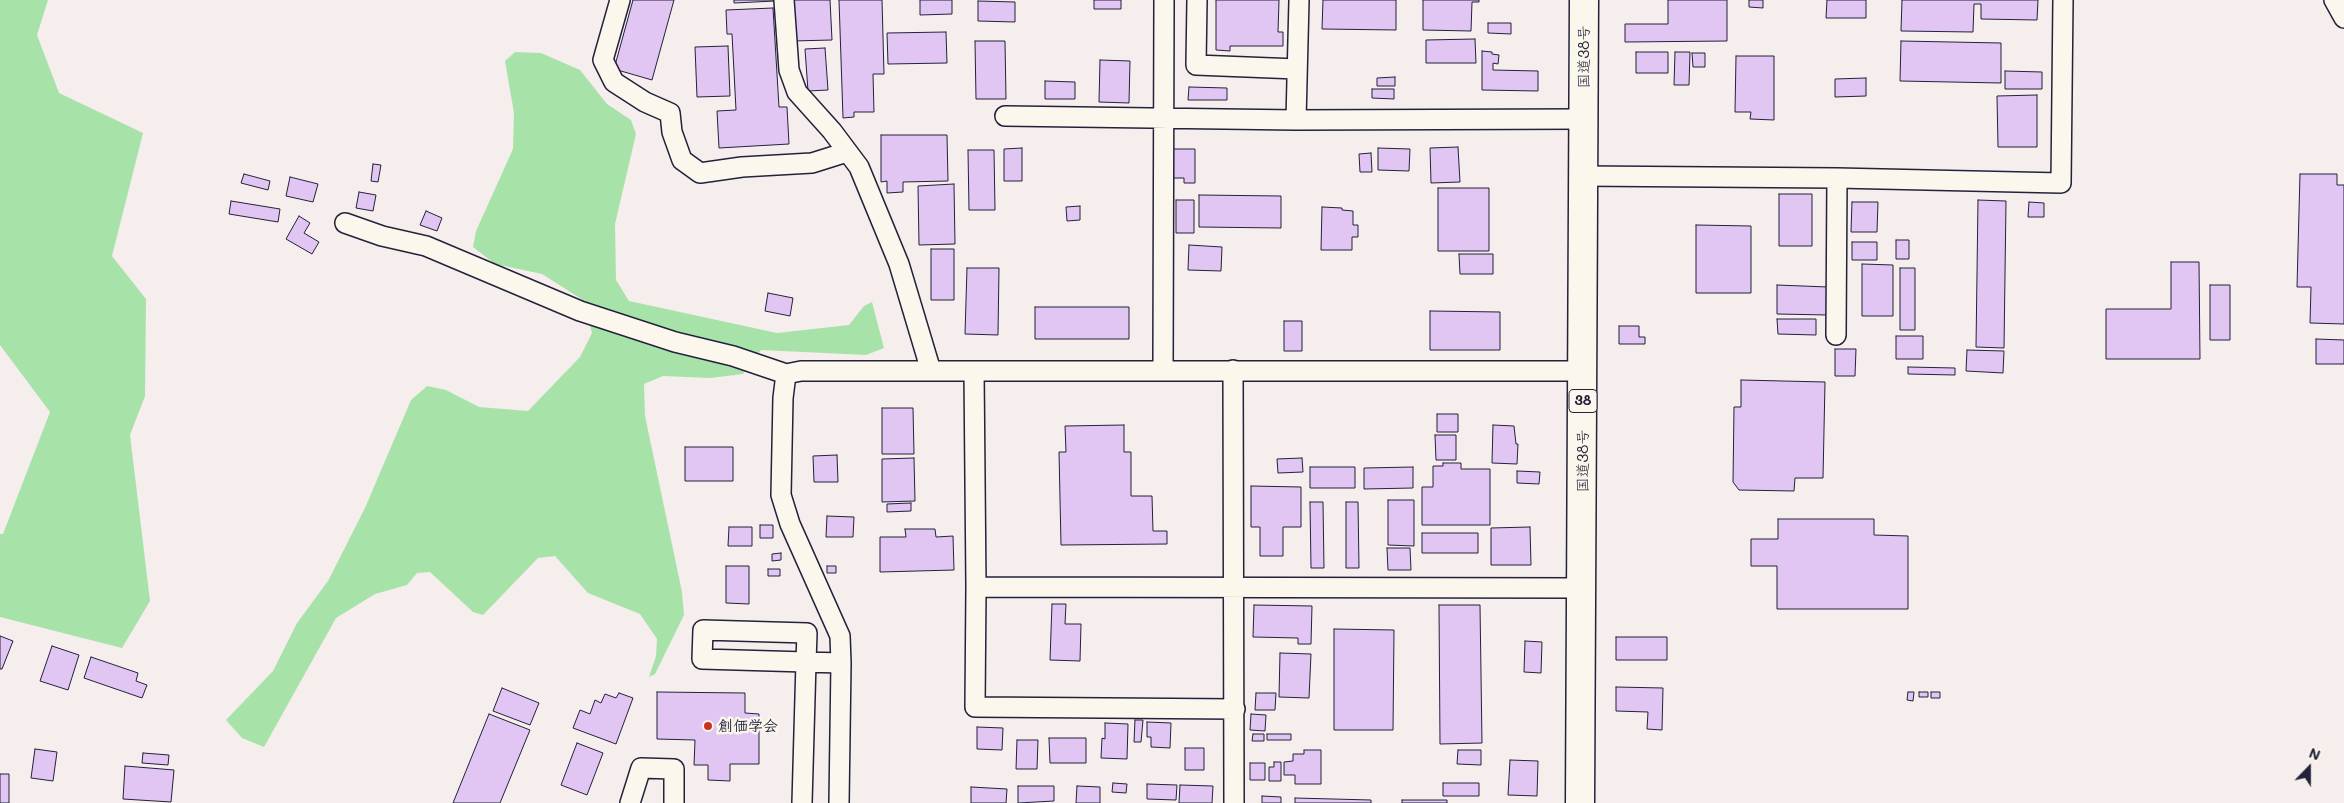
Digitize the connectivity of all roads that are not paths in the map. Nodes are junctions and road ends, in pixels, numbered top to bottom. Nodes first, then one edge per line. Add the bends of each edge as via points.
1 (620, 0) edge
2 (784, 0) edge
3 (1164, 0) edge
4 (1197, 0) edge
5 (1299, 0) edge
6 (1584, 0) edge
7 (2063, 0) edge
8 (2334, 0) edge
9 (2344, 18) edge
10 (1297, 69) junction
11 (1004, 116) dead end
12 (1163, 118) junction
13 (1583, 119) junction
14 (1296, 120) junction
15 (848, 152) junction
16 (1582, 176) junction
17 (1837, 178) junction
18 (345, 223) dead end
19 (1836, 335) dead end
20 (1163, 370) junction
21 (1233, 370) junction
22 (931, 371) junction
23 (974, 371) junction
24 (1584, 371) junction
25 (786, 374) junction
26 (976, 587) junction
27 (1235, 587) junction
28 (1582, 588) junction
29 (806, 662) junction
30 (841, 663) junction
31 (1235, 709) junction
32 (630, 803) edge
33 (674, 803) edge
34 (802, 803) edge
35 (839, 803) edge
36 (1234, 803) edge
37 (1580, 803) edge

1 - 15 street via 603,60 614,82 670,113 672,132 682,160 700,173 812,162
2 - 15 street via 789,70 797,92
3 - 12 street
4 - 10 street via 1196,65
5 - 10 street
6 - 13 highway, 国道38号 / 38
7 - 17 street via 2061,183
8 - 9 street
10 - 14 street
11 - 12 street
12 - 14 street
12 - 20 street
13 - 14 street
13 - 16 highway, 国道38号 / 38
15 - 22 street via 859,167 899,264
16 - 17 street
16 - 24 highway, 国道38号 / 38
17 - 19 street
18 - 25 street via 426,246 580,311
20 - 21 street
20 - 23 street
21 - 24 street
21 - 27 street
22 - 23 street
22 - 25 street via 801,371
23 - 26 street
24 - 28 highway, 国道38号 / 38
25 - 30 street via 781,495 790,524 840,636
26 - 27 street
26 - 31 street via 975,707
27 - 28 street
27 - 31 street
28 - 37 highway, 国道38号 / 38
29 - 29 street via 702,659 703,630 807,633
29 - 30 street
29 - 34 street
30 - 35 street
31 - 36 street
32 - 33 street via 641,768 674,769

